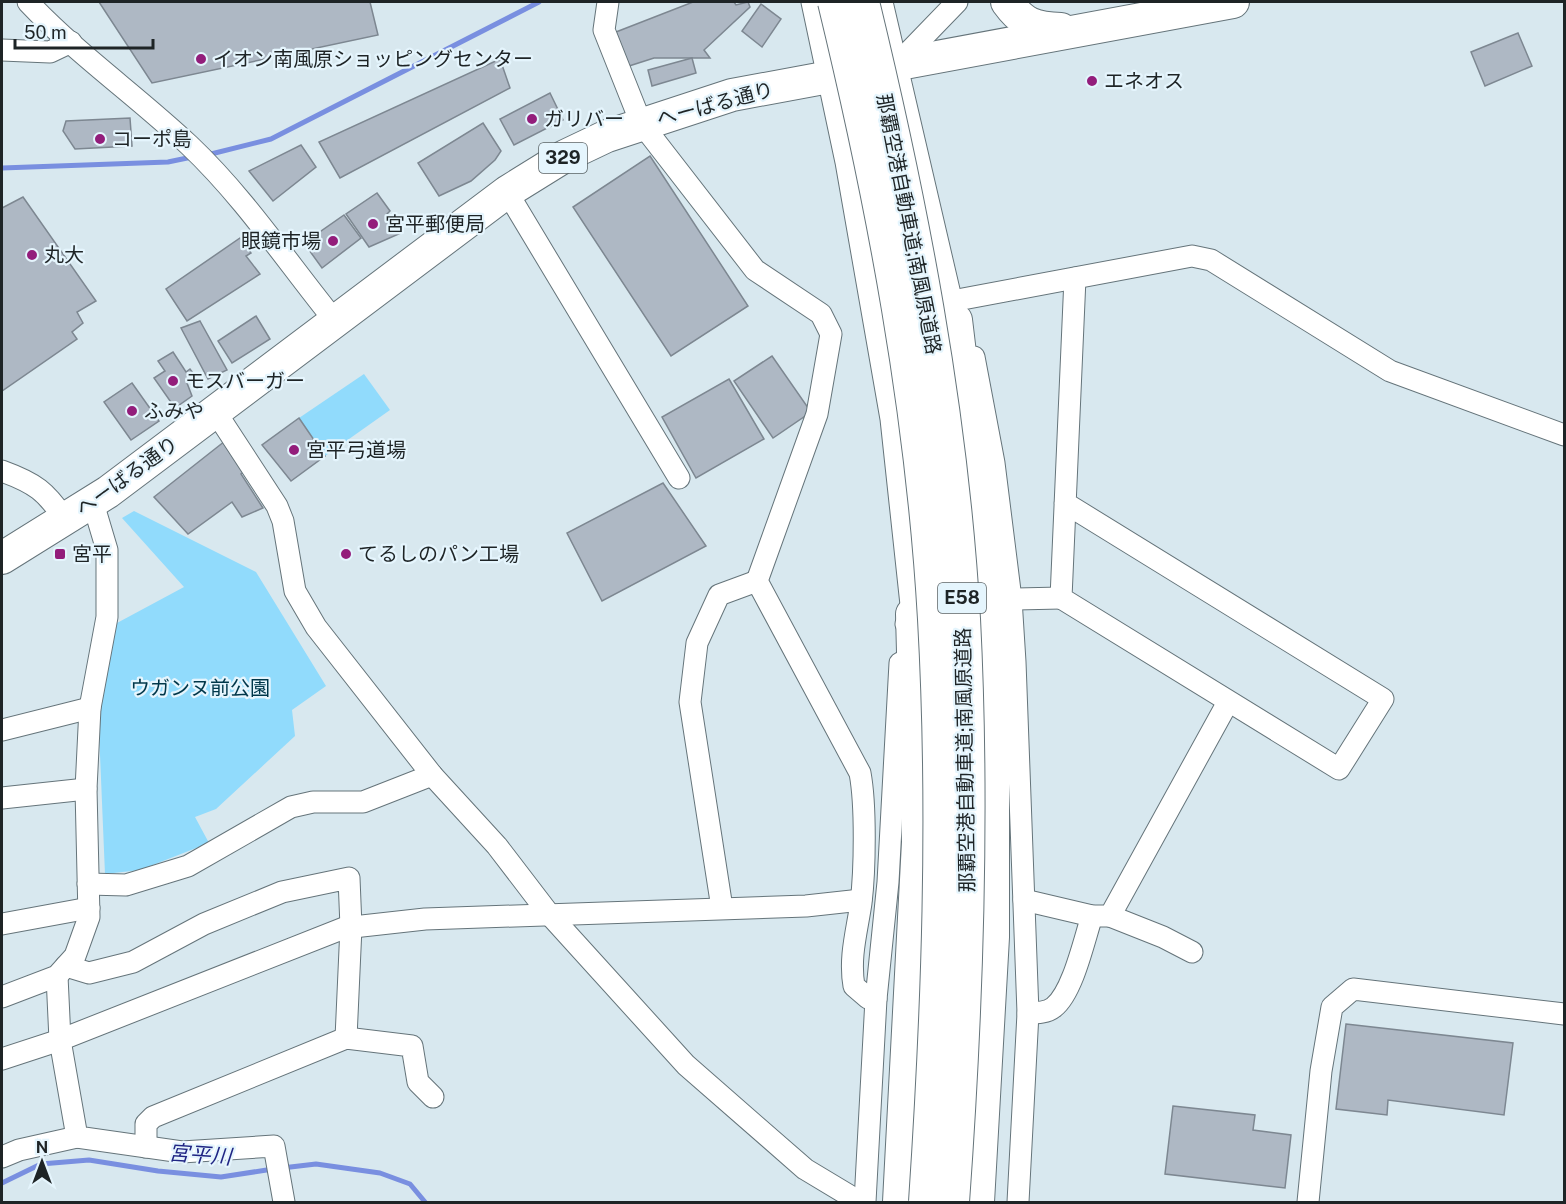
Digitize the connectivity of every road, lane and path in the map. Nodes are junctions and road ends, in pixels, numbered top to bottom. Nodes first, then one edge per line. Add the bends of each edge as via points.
1 (28, 2) edge
2 (608, 2) edge
3 (812, 2) edge
4 (834, 2) edge
5 (863, 2) edge
6 (882, 2) edge
7 (957, 2) edge
8 (1007, 2) edge
9 (1233, 2) edge
10 (1072, 30) junction
11 (71, 42) junction
12 (2, 50) edge
13 (897, 65) junction
14 (829, 78) junction
15 (641, 123) junction
16 (507, 192) junction
17 (1075, 278) junction
18 (954, 311) junction
19 (335, 321) junction
20 (215, 411) junction
21 (1564, 435) edge
22 (2, 471) edge
23 (679, 478) dead end
24 (93, 503) junction
25 (1065, 503) junction
26 (66, 521) junction
27 (2, 558) edge
28 (757, 581) junction
29 (1011, 598) junction
30 (1061, 598) junction
31 (912, 614) junction
32 (1228, 702) junction
33 (90, 708) junction
34 (2, 730) edge
35 (432, 775) junction
36 (86, 789) junction
37 (2, 798) edge
38 (88, 884) junction
39 (861, 900) junction
40 (1024, 900) junction
41 (89, 908) junction
42 (722, 908) junction
43 (549, 914) junction
44 (1101, 916) junction
45 (2, 924) edge
46 (351, 927) junction
47 (1192, 952) dead end
48 (62, 971) junction
49 (2, 997) edge
50 (876, 999) junction
51 (1028, 1013) junction
52 (1564, 1014) edge
53 (346, 1038) junction
54 (60, 1040) junction
55 (2, 1059) edge
56 (433, 1097) dead end
57 (77, 1137) junction
58 (146, 1147) junction
59 (2, 1157) edge
60 (285, 1203) edge
61 (862, 1203) edge
62 (899, 1203) edge
63 (925, 1203) edge
64 (953, 1203) edge
65 (978, 1203) edge
66 (1018, 1203) edge
67 (1308, 1203) edge

1 - 11 street
2 - 15 street via 604,30
3 - 14 street
4 - 63 highway, 那覇空港自動車道;南風原道路 / E58, bridge via 904,346 934,618 940,871
5 - 64 highway, 那覇空港自動車道;南風原道路 / E58, bridge via 930,318 946,430 964,617 968,873
6 - 13 street
7 - 13 street
8 - 10 highway via 1017,15 1037,28
9 - 10 highway, へーばる通り / 329
10 - 13 highway, へーばる通り / 329
11 - 12 street via 51,52
11 - 19 street via 189,145 232,190
13 - 14 highway, へーばる通り / 329
13 - 18 street
14 - 15 highway, へーばる通り / 329 via 732,95
14 - 31 street via 891,419
15 - 16 highway, へーばる通り / 329 via 565,156
15 - 28 street via 755,270 821,314 831,333 817,414
16 - 19 highway, へーばる通り / 329
16 - 23 street
17 - 18 street
17 - 21 street via 1192,256 1211,260 1390,371
17 - 25 street
18 - 29 street via 971,341 994,462
18 - 65 highway via 989,595 995,768 993,937
19 - 20 highway, へーばる通り / 329
20 - 24 highway, へーばる通り / 329
20 - 35 street via 277,506 295,591 316,627
22 - 26 street via 30,481 54,502
24 - 26 highway, へーばる通り / 329
24 - 33 street via 107,550 107,617
25 - 30 street
25 - 32 street via 1383,699 1339,769
26 - 27 highway, へーばる通り / 329
28 - 39 street via 860,773
28 - 42 street via 719,596 697,643 690,702
29 - 30 street
29 - 40 street
30 - 32 street
31 - 50 street via 901,633 888,882
31 - 62 highway via 918,842
32 - 44 street
33 - 34 street
33 - 36 street
35 - 38 street via 363,802 313,802 291,807 188,866 126,885
35 - 43 street via 497,846
36 - 37 street
36 - 38 street
38 - 41 street
39 - 42 street
39 - 50 street via 850,964 854,986 868,998
40 - 44 street
40 - 51 street
41 - 45 street
41 - 48 street via 75,956
42 - 43 street
43 - 46 street via 425,919
43 - 61 street via 686,1065 805,1169
44 - 47 street via 1163,937
44 - 51 street via 1060,1001 1041,1013
46 - 48 street via 349,878 282,891 204,924 133,962 89,973
46 - 53 street
46 - 54 street
48 - 49 street
48 - 54 street
50 - 61 street
51 - 66 street
52 - 67 street via 1353,989 1332,1007 1321,1071
53 - 56 street via 412,1046 418,1082
53 - 58 street via 153,1117 146,1124
54 - 55 street
54 - 57 street
57 - 58 street
57 - 59 street
58 - 60 street via 183,1152 274,1146

